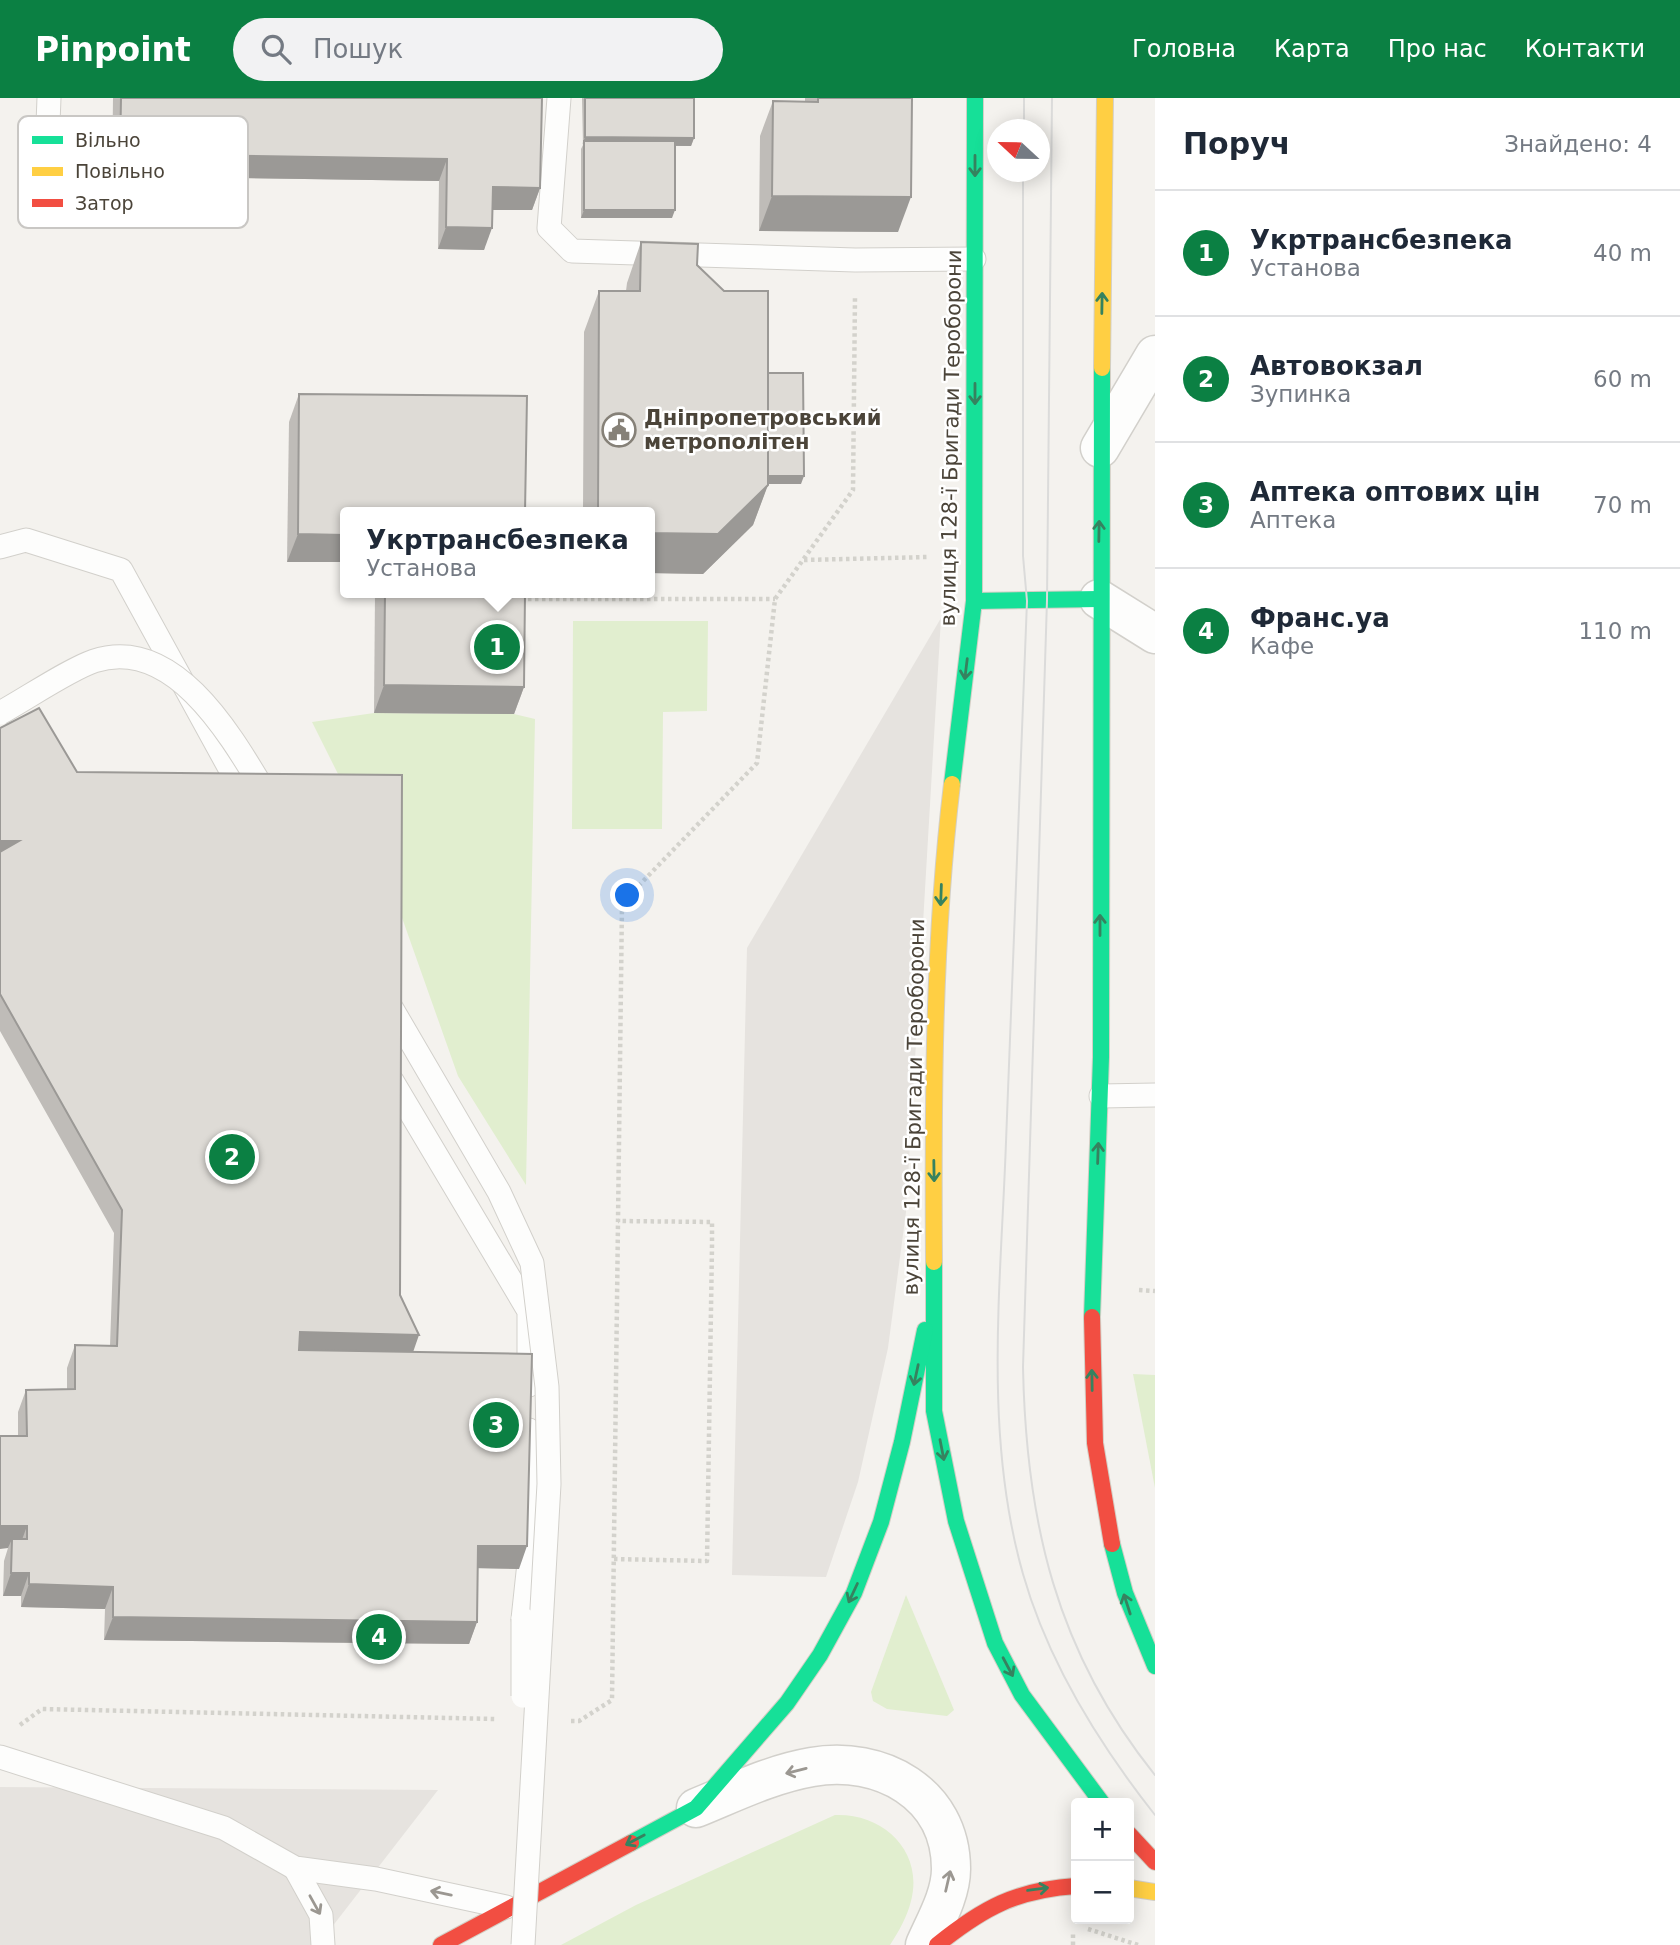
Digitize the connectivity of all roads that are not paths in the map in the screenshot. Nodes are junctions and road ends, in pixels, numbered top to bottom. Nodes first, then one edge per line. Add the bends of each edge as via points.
1 (49, 98) edge
2 (559, 98) edge
3 (975, 98) edge
4 (1105, 98) edge
5 (48, 116) edge
6 (974, 258) junction
7 (1155, 355) edge
8 (1100, 448) junction
9 (0, 547) edge
10 (1099, 599) junction
11 (974, 601) junction
12 (1155, 634) edge
13 (0, 713) edge
14 (244, 796) edge
15 (278, 815) edge
16 (375, 980) edge
17 (393, 1081) edge
18 (1155, 1095) edge
19 (1101, 1096) junction
20 (935, 1284) junction
21 (1155, 1666) edge
22 (0, 1757) edge
23 (1098, 1798) edge
24 (696, 1808) junction
25 (1134, 1839) edge
26 (1155, 1862) edge
27 (295, 1868) junction
28 (1071, 1886) edge
29 (1134, 1889) edge
30 (1155, 1892) edge
31 (506, 1907) junction
32 (323, 1945) edge
33 (441, 1945) edge
34 (523, 1945) edge
35 (925, 1945) edge
36 (937, 1945) edge

1 - 5 lane
2 - 6 lane via 549,228 572,251 855,260
3 -> 6 main road, вулиця 128-ї Бригади Тероборони
8 -> 4 main road
6 -> 11 main road, вулиця 128-ї Бригади Тероборони
7 - 8 street
10 -> 8 main road
9 - 14 lane via 26,540 121,570
10 - 11 main road
10 - 12 street
19 -> 10 main road
11 -> 20 main road, вулиця 128-ї Бригади Тероборони via 943,858 933,1100
13 - 15 lane, bridge via 95,661 141,657 180,678 228,735
16 - 34 lane, bridge via 499,1192 532,1263 547,1387 550,1484
17 - 34 lane, bridge via 529,1311
18 - 19 lane
21 -> 19 main road via 1134,1623 1115,1566 1100,1498 1093,1434 1091,1325
20 -> 23 main road via 934,1411 956,1521 976,1589 995,1643 1022,1695
20 -> 24 main road, вулиця 128-ї Бригади Тероборони via 881,1522 854,1592 787,1703
22 - 27 lane via 224,1828
24 -> 31 main road, вулиця 128-ї Бригади Тероборони
35 -> 24 street via 951,1869 944,1832 931,1805 909,1785 869,1769 813,1766 773,1776
25 - 26 main road
31 -> 27 lane via 376,1879
27 -> 32 lane via 321,1916
36 -> 28 main road via 1006,1897
29 - 30 main road
31 - 33 main road, вулиця 128-ї Бригади Тероборони

